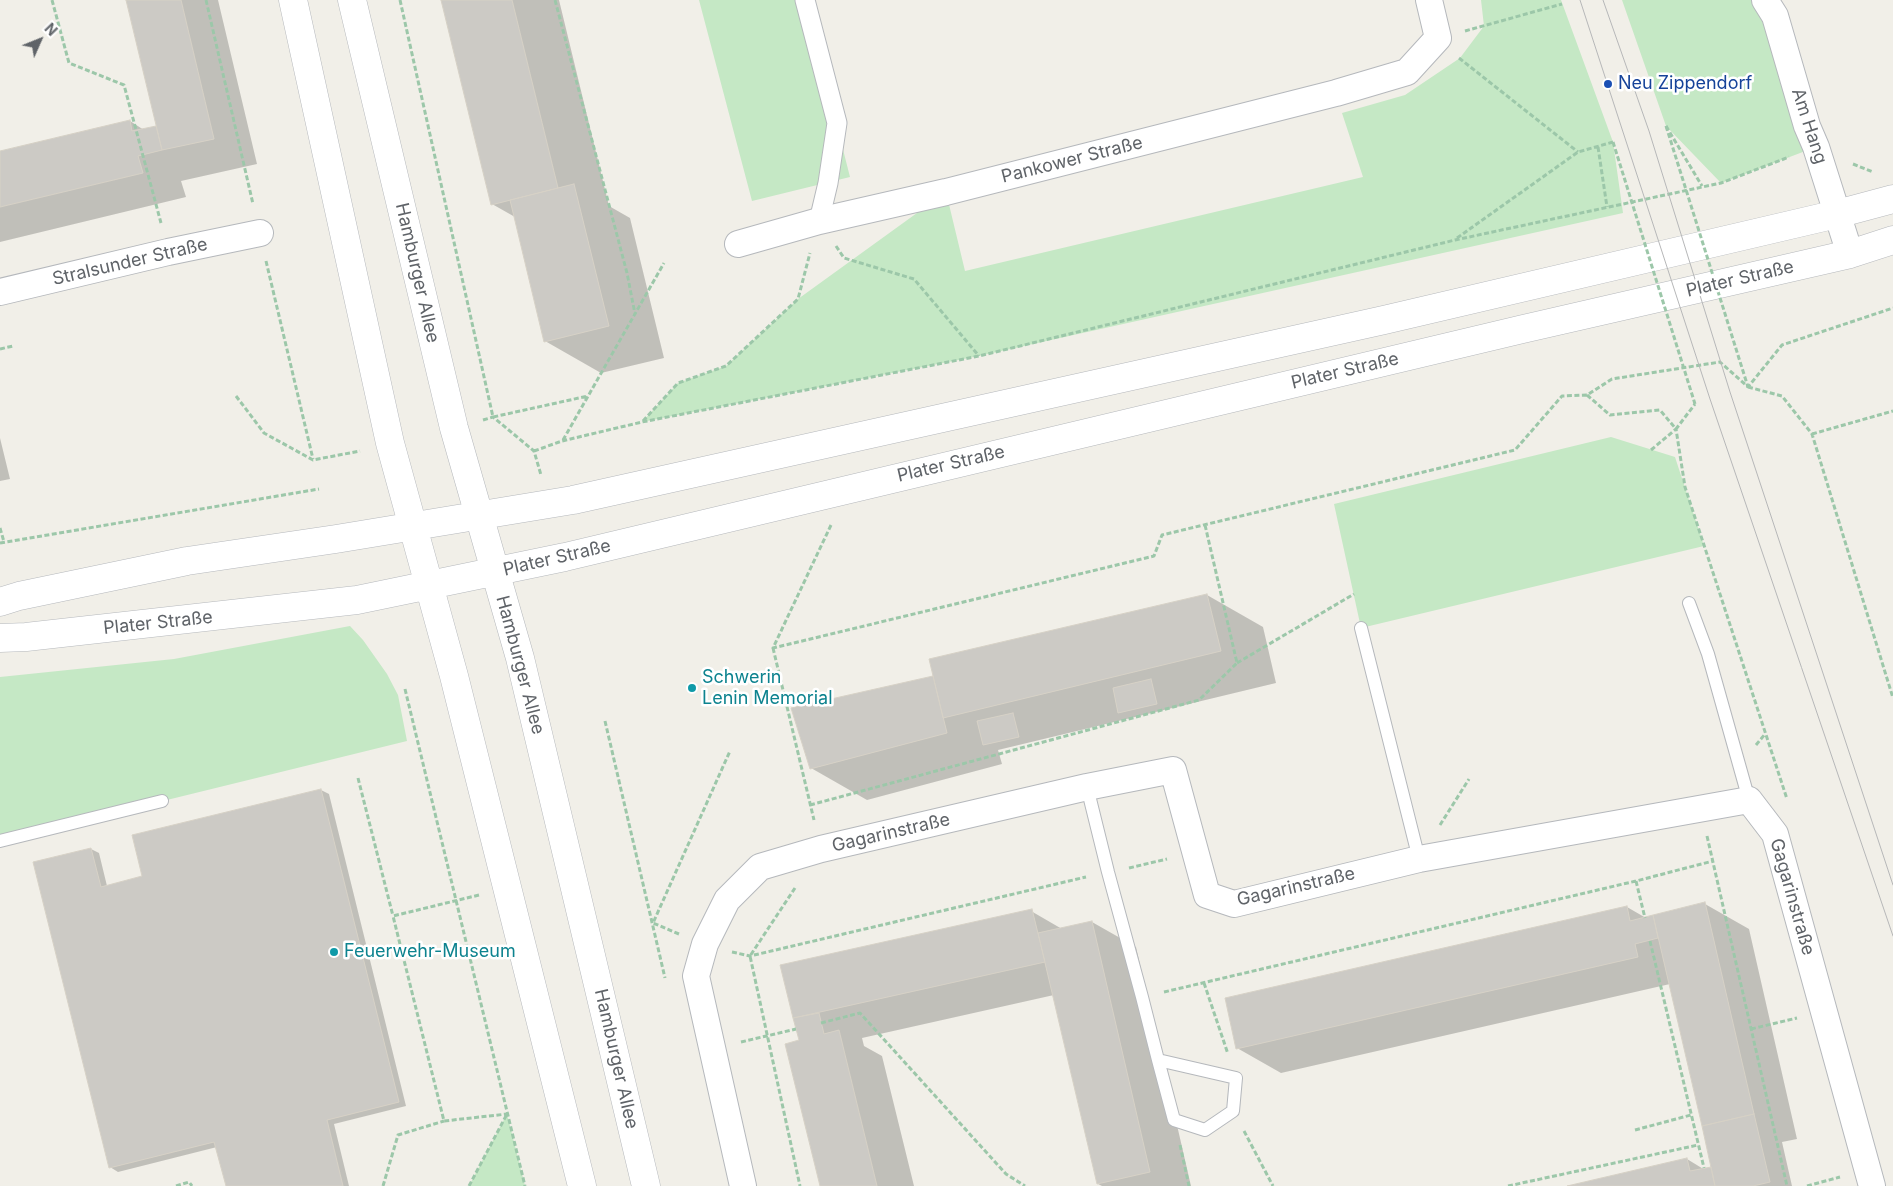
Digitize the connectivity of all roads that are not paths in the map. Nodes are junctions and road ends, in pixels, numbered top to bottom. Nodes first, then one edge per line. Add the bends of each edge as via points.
1 (293, 0) edge
2 (352, 0) edge
3 (805, 0) edge
4 (1429, 0) edge
5 (1765, 0) edge
6 (1893, 199) edge
7 (1837, 214) junction
8 (819, 221) junction
9 (260, 233) dead end
10 (1893, 240) edge
11 (738, 244) dead end
12 (1850, 254) junction
13 (0, 292) edge
14 (479, 515) junction
15 (413, 526) junction
16 (495, 572) junction
17 (430, 585) junction
18 (0, 602) edge
19 (1689, 603) dead end
20 (1361, 628) dead end
21 (0, 638) edge
22 (1087, 787) junction
23 (1750, 800) junction
24 (162, 801) dead end
25 (0, 840) edge
26 (1419, 859) junction
27 (1158, 1060) junction
28 (582, 1186) edge
29 (646, 1186) edge
30 (743, 1186) edge
31 (1872, 1186) edge

1 - 15 street via 390,442
2 - 14 street, Hamburger Allee via 454,428
3 - 8 street via 837,124
4 - 8 street, Pankower Straße via 1438,38 1407,72 1317,98
5 - 7 street, Am Hang via 1776,16 1807,126
6 - 7 street
7 - 12 street, Am Hang
7 - 14 street via 1384,320 573,500
8 - 11 street, Pankower Straße
9 - 13 street, Stralsunder Straße
10 - 12 street, Plater Straße
12 - 16 street, Plater Straße
14 - 15 street
14 - 16 street, Hamburger Allee
15 - 17 street
15 - 18 street via 187,561
16 - 17 street, Plater Straße
16 - 29 street, Hamburger Allee via 520,658
17 - 21 street, Plater Straße via 357,600 26,638
17 - 28 street
19 - 23 lane via 1708,654
20 - 26 lane
22 - 26 street, Gagarinstraße via 1173,770 1207,895 1234,904
22 - 27 lane
22 - 30 street, Gagarinstraße via 821,849 760,867 727,900 705,944 696,976
23 - 26 street, Gagarinstraße
23 - 31 street, Gagarinstraße via 1776,834
24 - 25 lane
27 - 27 lane via 1236,1078 1233,1111 1205,1130 1174,1120

